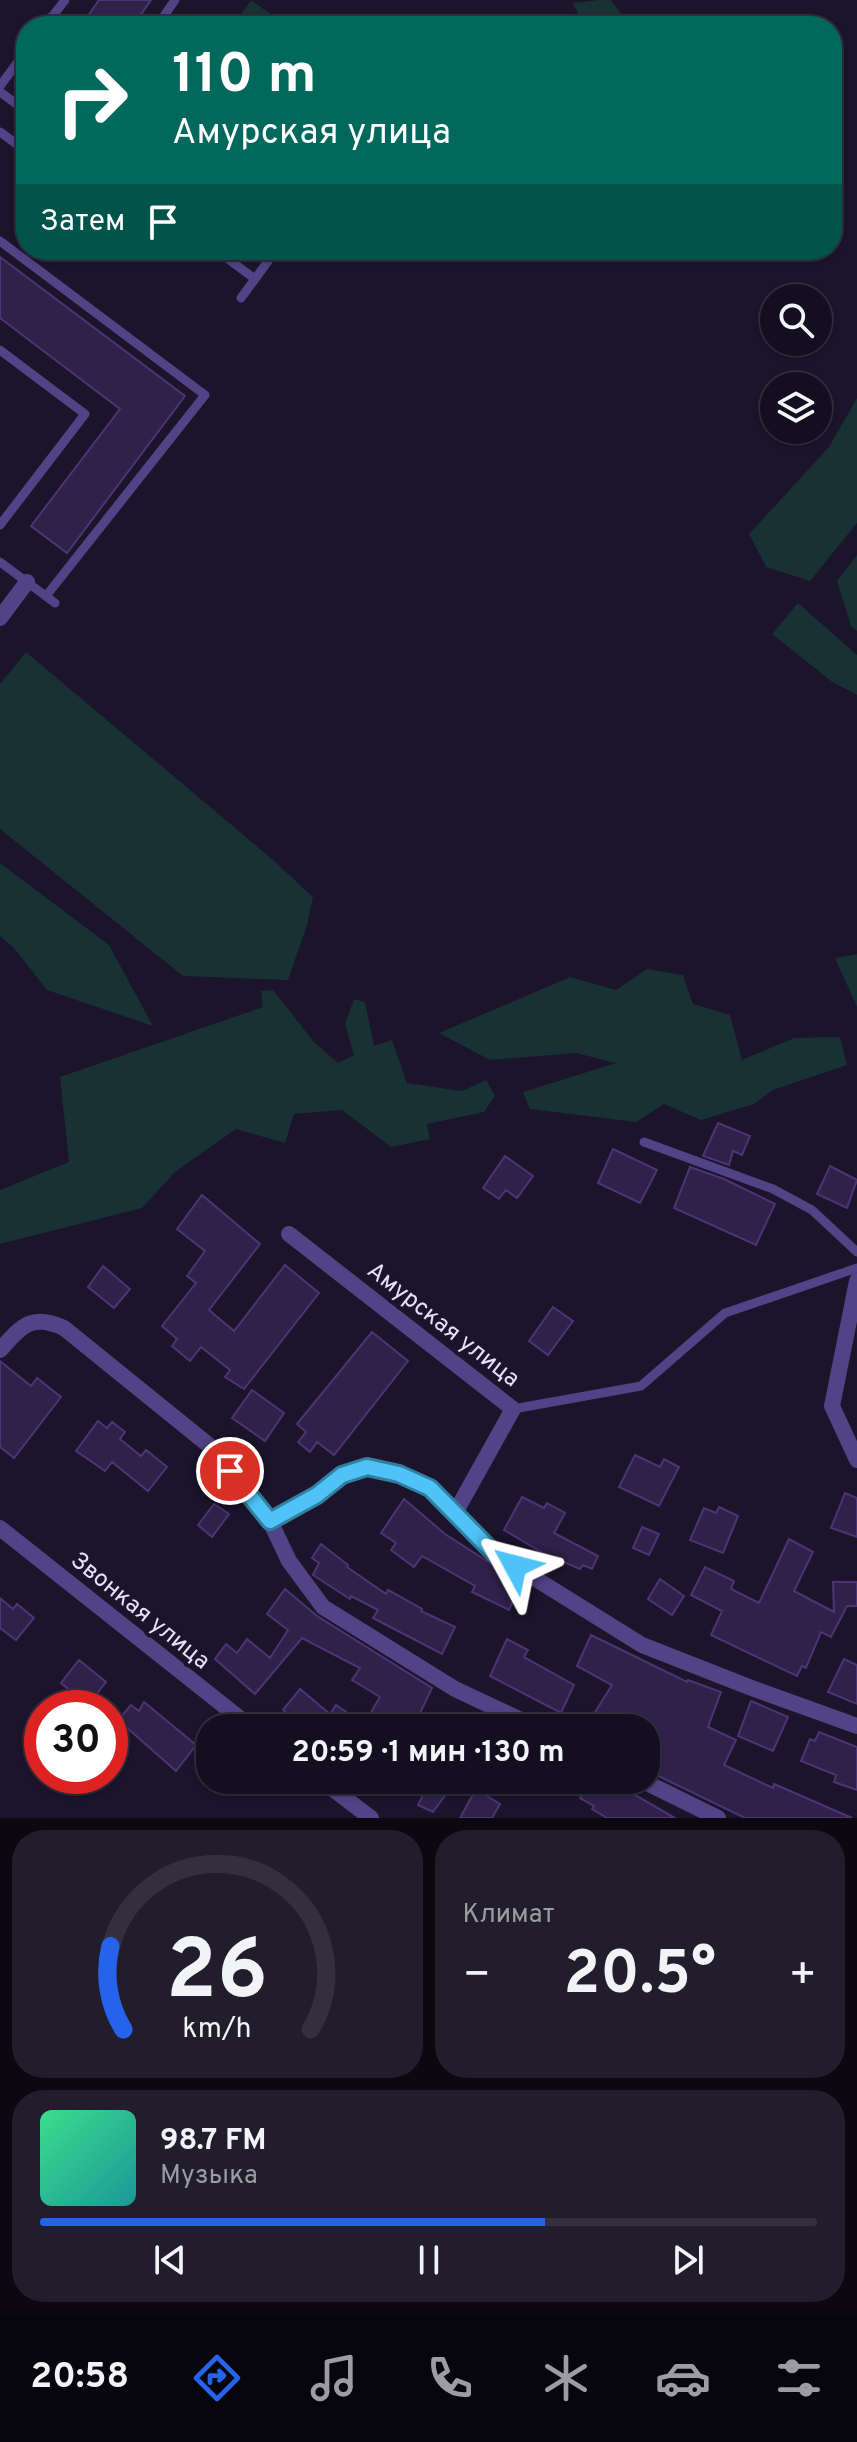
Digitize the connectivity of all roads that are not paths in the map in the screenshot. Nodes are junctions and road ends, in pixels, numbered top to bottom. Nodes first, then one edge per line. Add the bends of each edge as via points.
1 (65, 0) edge
2 (53, 16) edge
3 (16, 64) edge
4 (0, 86) edge
5 (0, 241) edge
6 (16, 253) edge
7 (25, 260) edge
8 (229, 260) edge
9 (269, 260) edge
10 (255, 279) junction
11 (241, 298) dead end
12 (0, 350) edge
13 (0, 525) edge
14 (0, 562) edge
15 (27, 582) junction
16 (46, 596) junction
17 (55, 603) dead end
18 (0, 618) edge
19 (644, 1142) dead end
20 (289, 1234) dead end
21 (857, 1252) edge
22 (857, 1268) edge
23 (857, 1281) edge
24 (0, 1350) edge
25 (513, 1409) junction
26 (857, 1460) edge
27 (455, 1513) junction
28 (270, 1521) junction
29 (0, 1528) edge
30 (234, 1714) edge
31 (508, 1714) edge
32 (857, 1726) edge
33 (660, 1789) edge
34 (339, 1794) edge
35 (371, 1818) edge
36 (718, 1818) edge

1 - 2 lane
3 - 4 lane
5 - 6 lane
7 - 16 lane via 205,395
8 - 10 lane
9 - 10 lane
10 - 11 lane
12 - 13 lane via 85,414
14 - 15 lane
15 - 16 lane
15 - 18 street
16 - 17 lane
19 - 21 lane via 773,1189 812,1210
20 - 25 street, Амурская улица
22 - 25 lane via 725,1313 641,1386
23 - 26 street via 832,1406
24 - 28 street via 29,1323 46,1320 64,1328 211,1447
25 - 27 street, Амурская улица
27 - 28 street via 430,1488 367,1467 342,1475
27 - 32 street via 494,1553 642,1645
28 - 31 street via 289,1561 323,1607 455,1689
29 - 30 street, Звонкая улица
33 - 36 street
34 - 35 street

